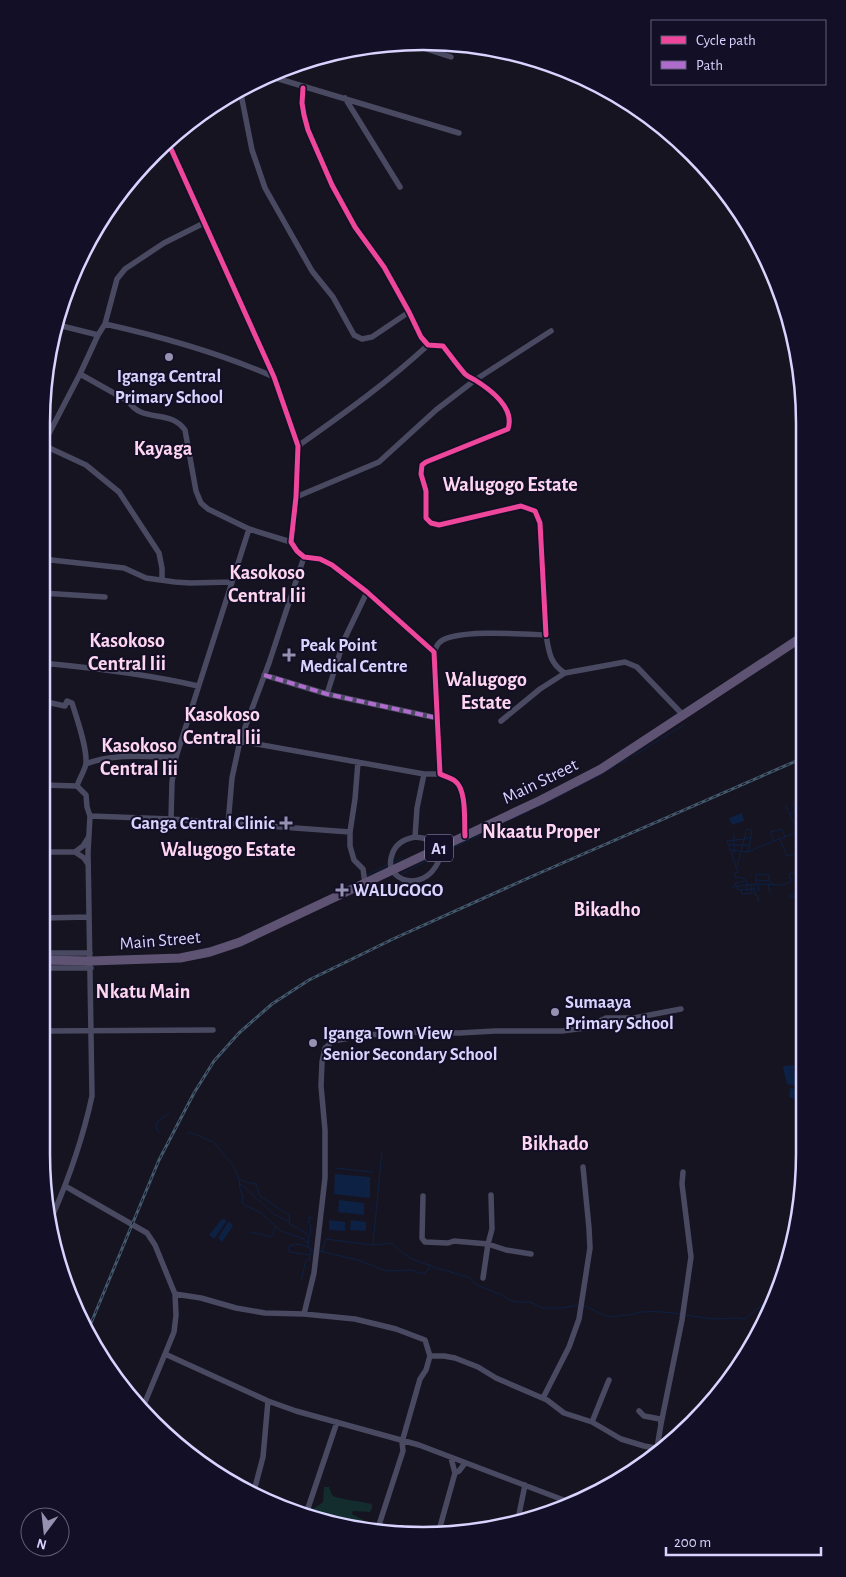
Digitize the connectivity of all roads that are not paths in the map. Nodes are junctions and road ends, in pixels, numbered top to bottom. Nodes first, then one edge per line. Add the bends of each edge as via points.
1 (430, 50) edge
2 (451, 57) dead end
3 (277, 79) edge
4 (303, 88) junction
5 (242, 97) edge
6 (345, 98) junction
7 (459, 133) dead end
8 (171, 148) edge
9 (400, 187) dead end
10 (204, 223) junction
11 (409, 312) junction
12 (105, 324) junction
13 (63, 326) edge
14 (552, 331) dead end
15 (98, 336) junction
16 (428, 345) junction
17 (80, 374) junction
18 (274, 377) junction
19 (474, 380) junction
20 (50, 432) edge
21 (298, 446) junction
22 (50, 449) edge
23 (296, 497) junction
24 (249, 530) junction
25 (291, 542) junction
26 (304, 557) junction
27 (50, 560) edge
28 (162, 579) junction
29 (232, 582) junction
30 (367, 592) junction
31 (50, 594) edge
32 (105, 597) dead end
33 (546, 635) junction
34 (796, 642) edge
35 (434, 652) junction
36 (50, 664) edge
37 (565, 673) junction
38 (264, 675) junction
39 (198, 686) junction
40 (327, 694) junction
41 (50, 703) edge
42 (683, 715) junction
43 (437, 718) junction
44 (501, 721) dead end
45 (240, 741) junction
46 (176, 757) junction
47 (358, 762) junction
48 (86, 764) junction
49 (424, 774) junction
50 (440, 774) junction
51 (50, 785) edge
52 (77, 786) junction
53 (90, 816) junction
54 (171, 819) junction
55 (228, 824) junction
56 (350, 832) junction
57 (464, 836) junction
58 (89, 837) junction
59 (415, 837) junction
60 (437, 848) junction
61 (50, 852) edge
62 (75, 852) junction
63 (88, 864) junction
64 (392, 870) junction
65 (364, 883) junction
66 (89, 916) junction
67 (50, 918) edge
68 (50, 954) edge
69 (50, 960) edge
70 (90, 961) junction
71 (50, 967) edge
72 (681, 1009) dead end
73 (90, 1030) junction
74 (213, 1030) dead end
75 (50, 1032) edge
76 (583, 1167) dead end
77 (683, 1172) dead end
78 (65, 1186) junction
79 (491, 1195) dead end
80 (423, 1196) dead end
81 (54, 1211) edge
82 (488, 1244) junction
83 (531, 1254) dead end
84 (483, 1278) dead end
85 (175, 1294) junction
86 (304, 1314) junction
87 (166, 1354) junction
88 (430, 1356) junction
89 (609, 1380) dead end
90 (543, 1398) junction
91 (268, 1401) junction
92 (145, 1403) edge
93 (639, 1411) dead end
94 (337, 1422) junction
95 (592, 1422) junction
96 (661, 1424) junction
97 (402, 1442) junction
98 (659, 1442) edge
99 (651, 1449) edge
100 (451, 1458) junction
101 (465, 1463) junction
102 (455, 1473) junction
103 (525, 1485) junction
104 (255, 1487) edge
105 (563, 1500) edge
106 (308, 1508) edge
107 (519, 1514) edge
108 (379, 1524) edge
109 (440, 1526) edge

1 - 2 street
3 - 4 street
4 - 6 street
4 - 11 street via 302,103 308,130 332,185
5 - 11 street via 252,150 265,188 312,271 333,297 354,335 362,339 372,337
6 - 7 street
6 - 9 street
8 - 10 street
10 - 12 street via 164,243 125,269 114,287
10 - 18 street
11 - 16 street
12 - 15 street
12 - 18 street via 200,349
13 - 15 street
14 - 19 street
15 - 17 street
16 - 19 street via 443,346 466,376
16 - 21 street via 370,395
17 - 20 street
17 - 24 street via 122,397 139,412 179,422 184,430 201,503
18 - 21 street
19 - 23 street via 379,462
19 - 33 street via 503,404 509,413 508,429 422,465 426,518 431,524 439,525 521,506 535,511 540,523
21 - 23 street
22 - 28 street via 86,464 119,492 159,553
23 - 25 street
24 - 25 street
24 - 29 street
25 - 26 street
26 - 30 street via 332,565
26 - 38 street
27 - 28 street via 124,568 146,578
28 - 29 street via 190,583
29 - 39 street
30 - 35 street
30 - 40 street via 344,640
31 - 32 street
33 - 35 street via 452,637 440,642
33 - 37 street via 550,657
34 - 42 main road, Main Street / A1
35 - 43 street
36 - 39 street via 122,671
37 - 42 street via 625,662 632,664
37 - 44 street
38 - 40 street
38 - 45 street
39 - 46 street
40 - 43 street
41 - 48 street via 65,706 67,701 72,703
42 - 57 main road, Main Street / A1 via 601,769
43 - 50 street
45 - 47 street
45 - 55 street via 232,778
46 - 48 street via 115,757
46 - 54 street
47 - 49 street
47 - 56 street
48 - 52 street
49 - 50 street
49 - 59 street
50 - 57 street via 455,780 462,789
51 - 52 street
52 - 53 street via 86,795
53 - 54 street
53 - 58 street
54 - 55 street
55 - 56 street
56 - 65 street via 350,846 354,860 363,869
57 - 60 main road, Main Street / A1
58 - 62 street
58 - 63 street
59 - 60 street via 428,839
59 - 64 street via 408,838 396,848 390,863
60 - 64 main road, Main Street / A1
60 - 64 street via 438,862 427,877 406,880
61 - 62 street
62 - 63 street
63 - 66 street
64 - 65 main road, Main Street / A1
65 - 70 main road, Main Street / A1 via 240,942 210,952 180,958
66 - 67 street
66 - 70 street
68 - 70 street, Main Street
69 - 70 main road, Main Street / A1
70 - 71 street, Main Street
70 - 73 street
72 - 86 street via 634,1018 606,1018 585,1028 562,1031 422,1032 366,1035 332,1042 325,1048 322,1062 325,1178 314,1273
73 - 74 street
73 - 75 street
73 - 78 street via 92,1096
76 - 90 street via 590,1248 581,1308 569,1348
77 - 96 street via 691,1257
78 - 81 street
78 - 85 street via 147,1233
79 - 82 street via 492,1228
80 - 82 street via 422,1238 425,1242
82 - 83 street
82 - 84 street
85 - 86 street via 265,1313
85 - 87 street via 174,1332
86 - 88 street via 396,1329 424,1340
87 - 91 street
87 - 92 street
88 - 90 street via 455,1358
88 - 97 street
89 - 95 street
90 - 95 street via 564,1413
91 - 94 street
91 - 104 street via 263,1457
93 - 96 street via 644,1416 660,1419
94 - 97 street
94 - 106 street
95 - 99 street via 621,1439
96 - 98 street
97 - 100 street
97 - 108 street via 403,1451
100 - 101 street
100 - 102 street
101 - 102 street
101 - 103 street
102 - 109 street
103 - 105 street
103 - 107 street

